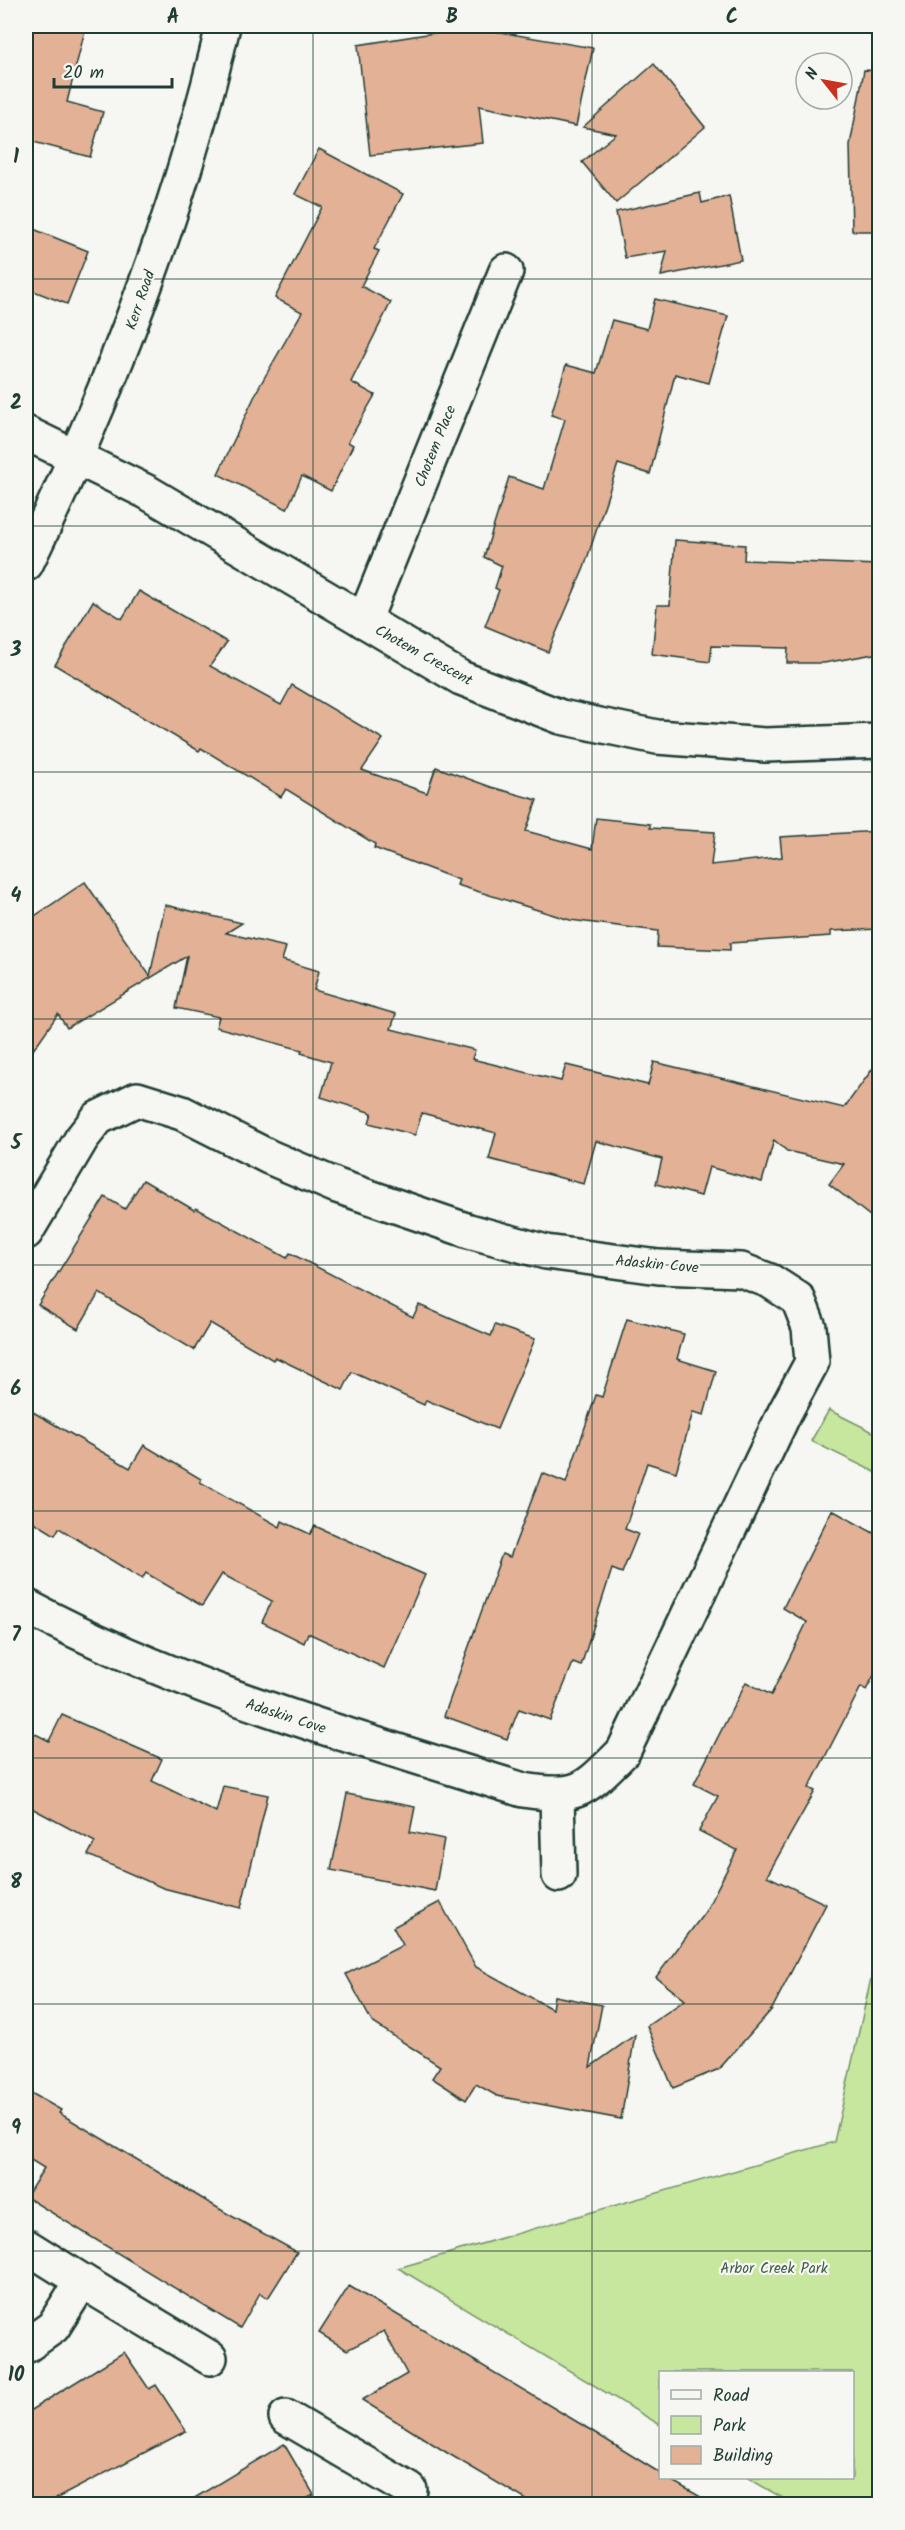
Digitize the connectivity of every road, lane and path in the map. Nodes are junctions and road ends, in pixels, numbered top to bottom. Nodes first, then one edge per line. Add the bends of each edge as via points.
1 (223, 26) edge
2 (506, 271) dead end
3 (26, 433) edge
4 (77, 458) junction
5 (26, 564) edge
6 (364, 621) junction
7 (879, 741) edge
8 (26, 1233) edge
9 (26, 1605) edge
10 (557, 1796) junction
11 (559, 1875) dead end
12 (26, 2246) edge
13 (82, 2281) junction
14 (26, 2346) edge
15 (210, 2358) dead end
16 (286, 2417) dead end
17 (415, 2500) edge

1 - 4 street, Kerr Road via 208,92 137,313
2 - 6 street, Chotem Place
3 - 4 street, Chotem Crescent
4 - 5 street, Kerr Road
4 - 6 street, Chotem Crescent via 147,492
6 - 7 street, Chotem Crescent via 461,678 561,717 657,737 765,745
8 - 10 street, Adaskin Cove via 98,1118 138,1099 182,1113 337,1186 469,1231 546,1252 659,1267 741,1270 771,1281 798,1299 808,1327 812,1362 623,1752 578,1791
9 - 10 street, Adaskin Cove via 123,1654 237,1700 523,1791
10 - 11 street
12 - 13 street
13 - 14 street via 53,2327
13 - 15 street
16 - 17 street

